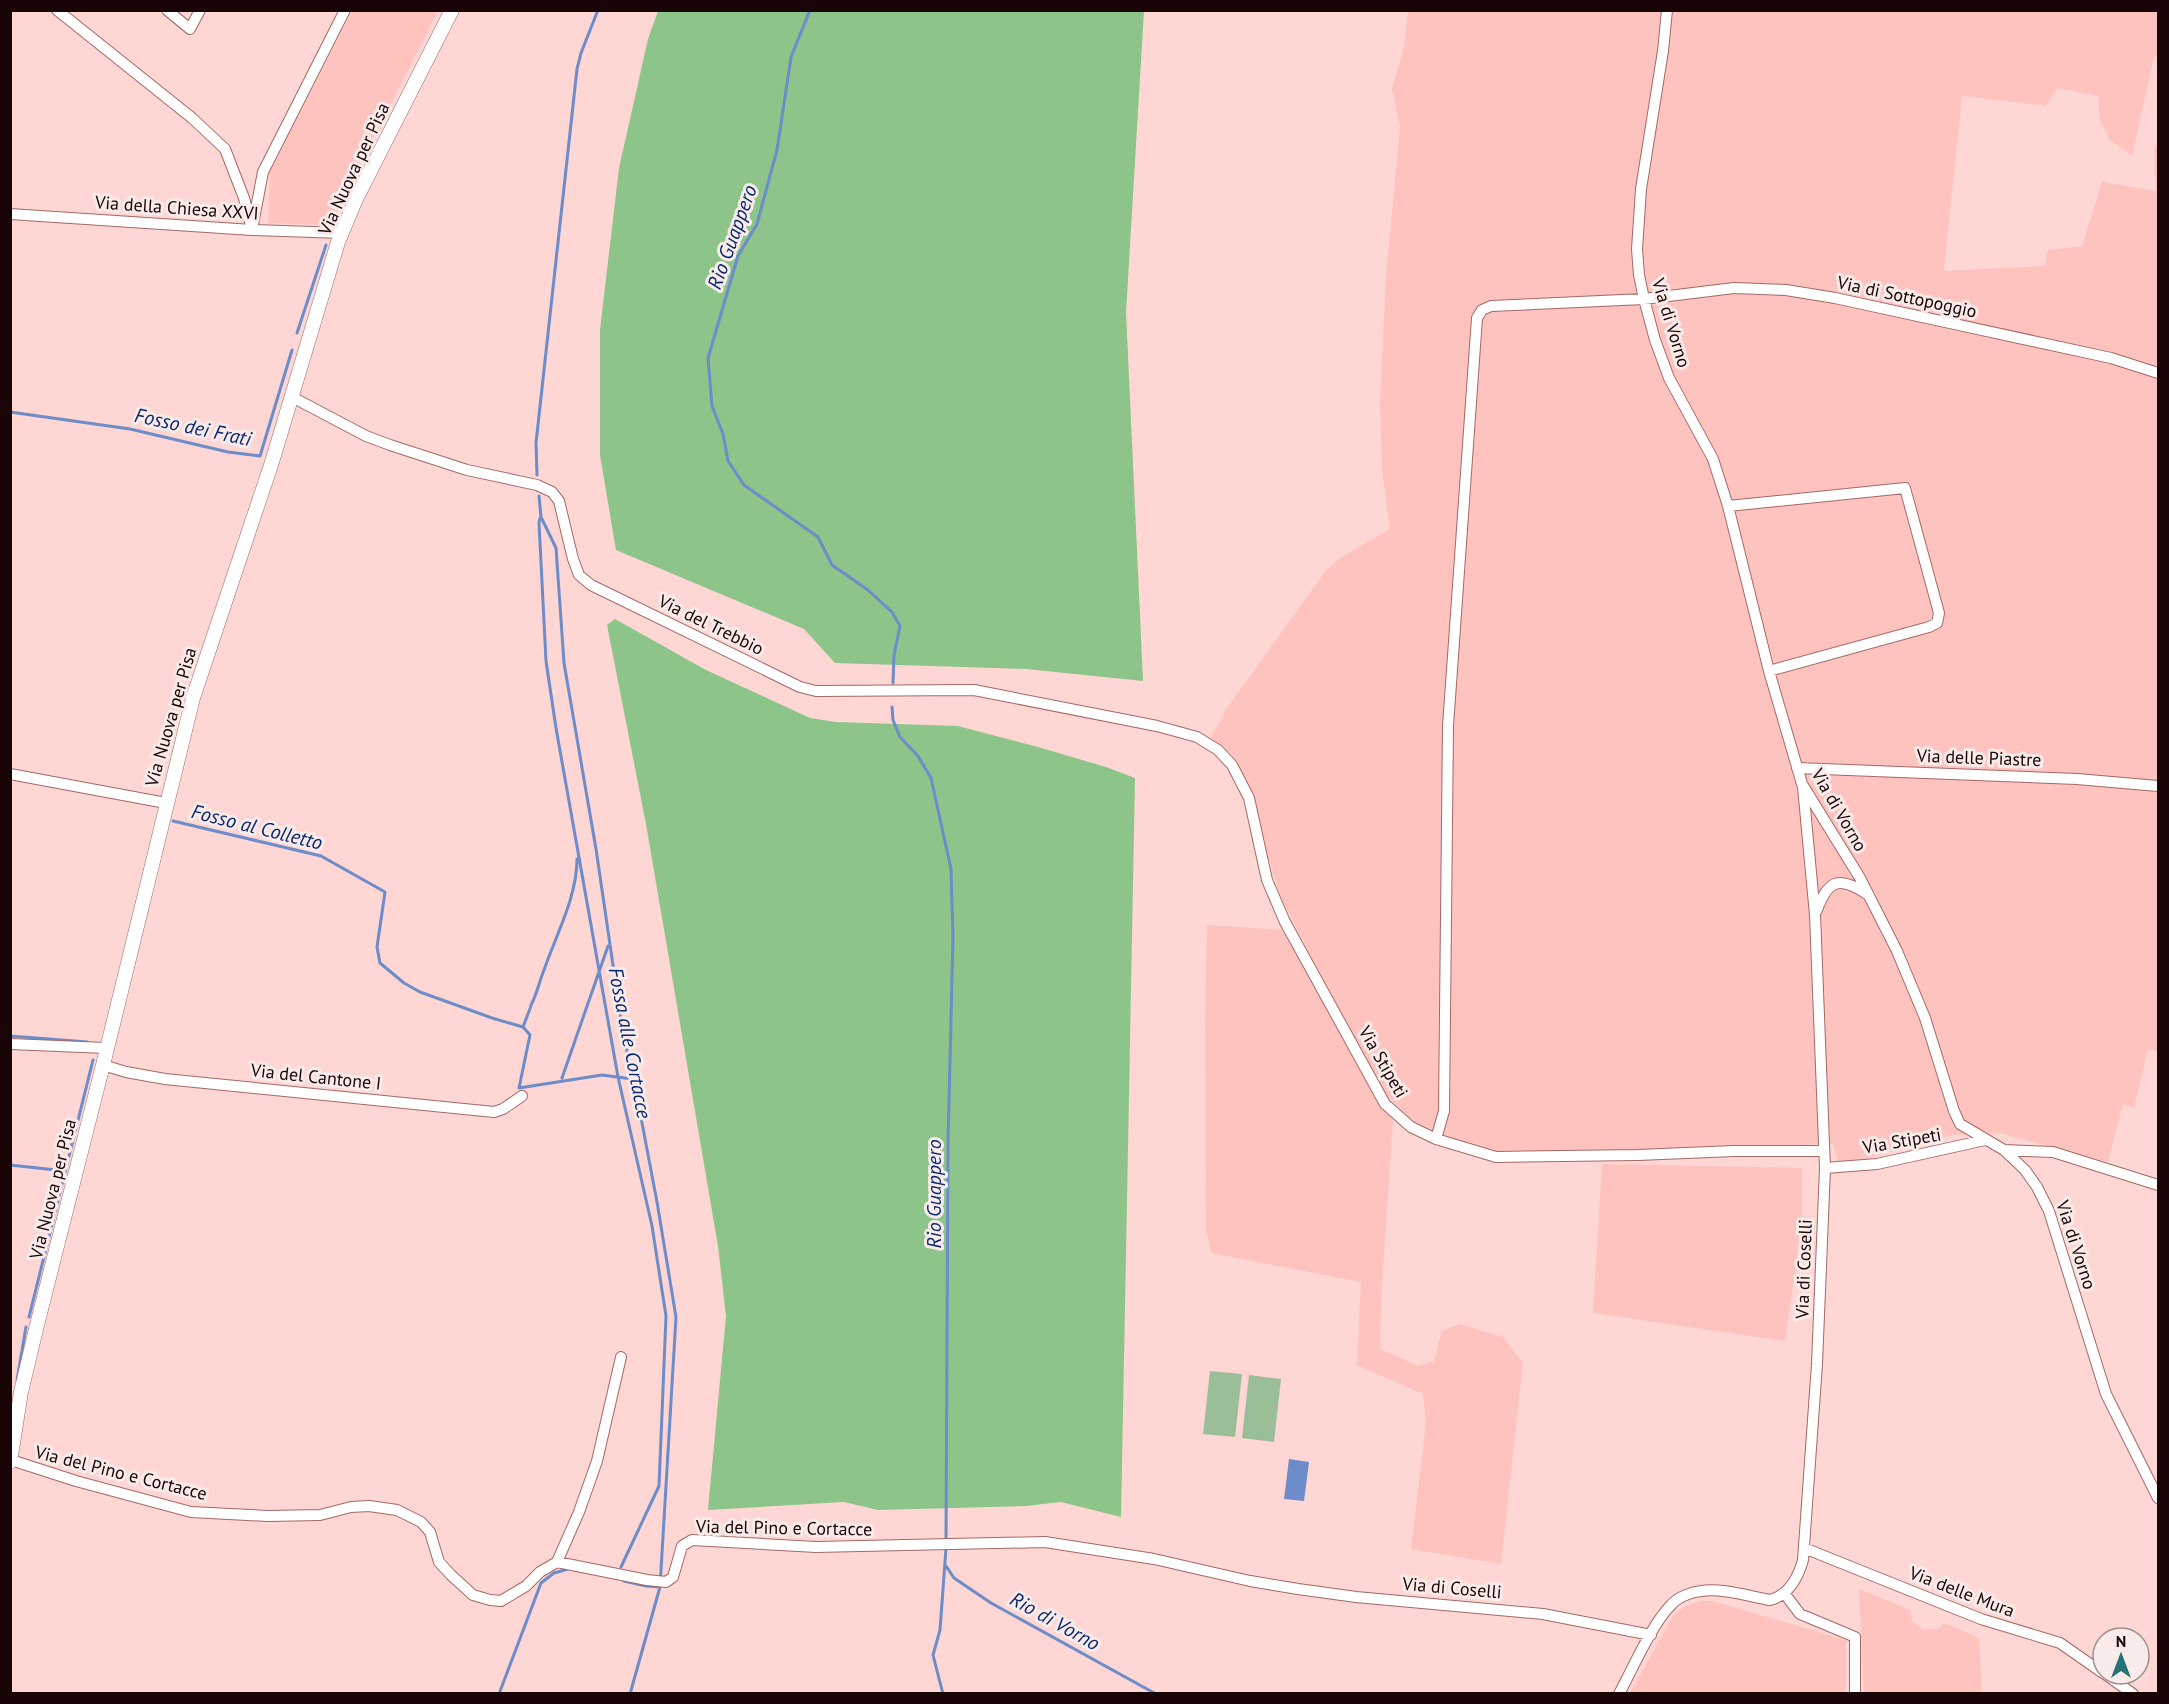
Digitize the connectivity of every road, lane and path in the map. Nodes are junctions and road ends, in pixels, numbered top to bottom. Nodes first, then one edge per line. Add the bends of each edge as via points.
1 (57, 10) edge
2 (167, 10) edge
3 (200, 10) edge
4 (345, 10) edge
5 (452, 10) edge
6 (1667, 10) edge
7 (10, 213) edge
8 (252, 230) junction
9 (342, 232) junction
10 (1644, 299) junction
11 (2158, 374) edge
12 (292, 397) junction
13 (1728, 506) junction
14 (1769, 671) junction
15 (1197, 737) joint
16 (1797, 768) junction
17 (10, 774) edge
18 (1802, 784) junction
19 (2158, 786) edge
20 (166, 803) junction
21 (1867, 894) junction
22 (1815, 915) junction
23 (10, 1044) edge
24 (106, 1048) junction
25 (103, 1065) junction
26 (522, 1095) dead end
27 (1436, 1140) junction
28 (1985, 1140) junction
29 (2004, 1150) junction
30 (1824, 1151) junction
31 (1825, 1168) junction
32 (2158, 1185) edge
33 (621, 1357) dead end
34 (11, 1461) edge
35 (2158, 1498) edge
36 (1804, 1548) junction
37 (557, 1562) junction
38 (1250, 1581) joint
39 (1784, 1593) junction
40 (1651, 1635) junction
41 (2091, 1664) edge
42 (1619, 1694) edge
43 (1856, 1694) edge

1 - 8 street via 225,149
2 - 3 street via 190,29
4 - 8 street via 263,172
5 - 9 main road, Via Nuova per Pisa
6 - 10 street, Via di Vorno via 1642,179 1637,249
7 - 8 street, Via della Chiesa XXVI
8 - 9 street, Via della Chiesa XXVI
9 - 12 main road, Via Nuova per Pisa
10 - 11 street, Via di Sottopoggio via 1734,288 1795,291 2111,358
10 - 13 street, Via di Vorno via 1669,378 1713,459
10 - 27 street, Via di Sottopoggio via 1491,306 1482,310 1478,318 1448,726 1444,1111
12 - 15 street, Via del Trebbio via 390,445 552,492 559,501 579,575 591,585 800,687 816,691 974,690
12 - 20 main road, Via Nuova per Pisa via 193,698
13 - 14 street, Via di Vorno
13 - 14 street via 1905,488 1939,613 1937,623 1929,627
14 - 16 street, Via di Vorno
15 - 27 street, Via Stipeti via 1218,750 1242,784 1249,798 1268,880 1285,922 1385,1104 1411,1127
16 - 18 street, Via di Vorno
16 - 19 street, Via delle Piastre
17 - 20 street
18 - 21 street, Via di Vorno
18 - 22 street, Via di Coselli
20 - 24 main road, Via Nuova per Pisa
21 - 22 street via 1844,882 1832,886 1823,894
21 - 28 street, Via di Vorno via 1897,951 1925,1018 1960,1124
22 - 30 street, Via di Coselli
23 - 24 street
24 - 25 main road, Via Nuova per Pisa
25 - 26 street, Via del Cantone I via 165,1078 494,1112
25 - 34 main road, Via Nuova per Pisa via 29,1358
27 - 30 street, Via Stipeti via 1496,1157
28 - 29 street, Via di Vorno
28 - 31 street, Via Stipeti via 1893,1161
29 - 32 street via 2053,1152
29 - 35 street, Via di Vorno via 2025,1170 2049,1211 2106,1394
30 - 31 street, Via di Coselli
31 - 36 street, Via di Coselli
33 - 37 street via 597,1461
34 - 37 street, Via del Pino e Cortacce via 191,1512 268,1516 320,1515 369,1506 397,1510 421,1522 430,1532 439,1562 451,1575 473,1594 490,1600 501,1601
36 - 39 street, Via di Coselli via 1799,1574
36 - 41 street, Via delle Mura via 1982,1619 2060,1643
37 - 38 street, Via del Pino e Cortacce via 662,1582 672,1577 682,1546 692,1540 816,1547 1045,1542 1154,1559
38 - 40 street, Via di Coselli via 1356,1597 1543,1614
39 - 40 street via 1770,1600 1716,1591 1694,1592 1671,1605
39 - 43 street via 1800,1614 1855,1637
40 - 42 street

